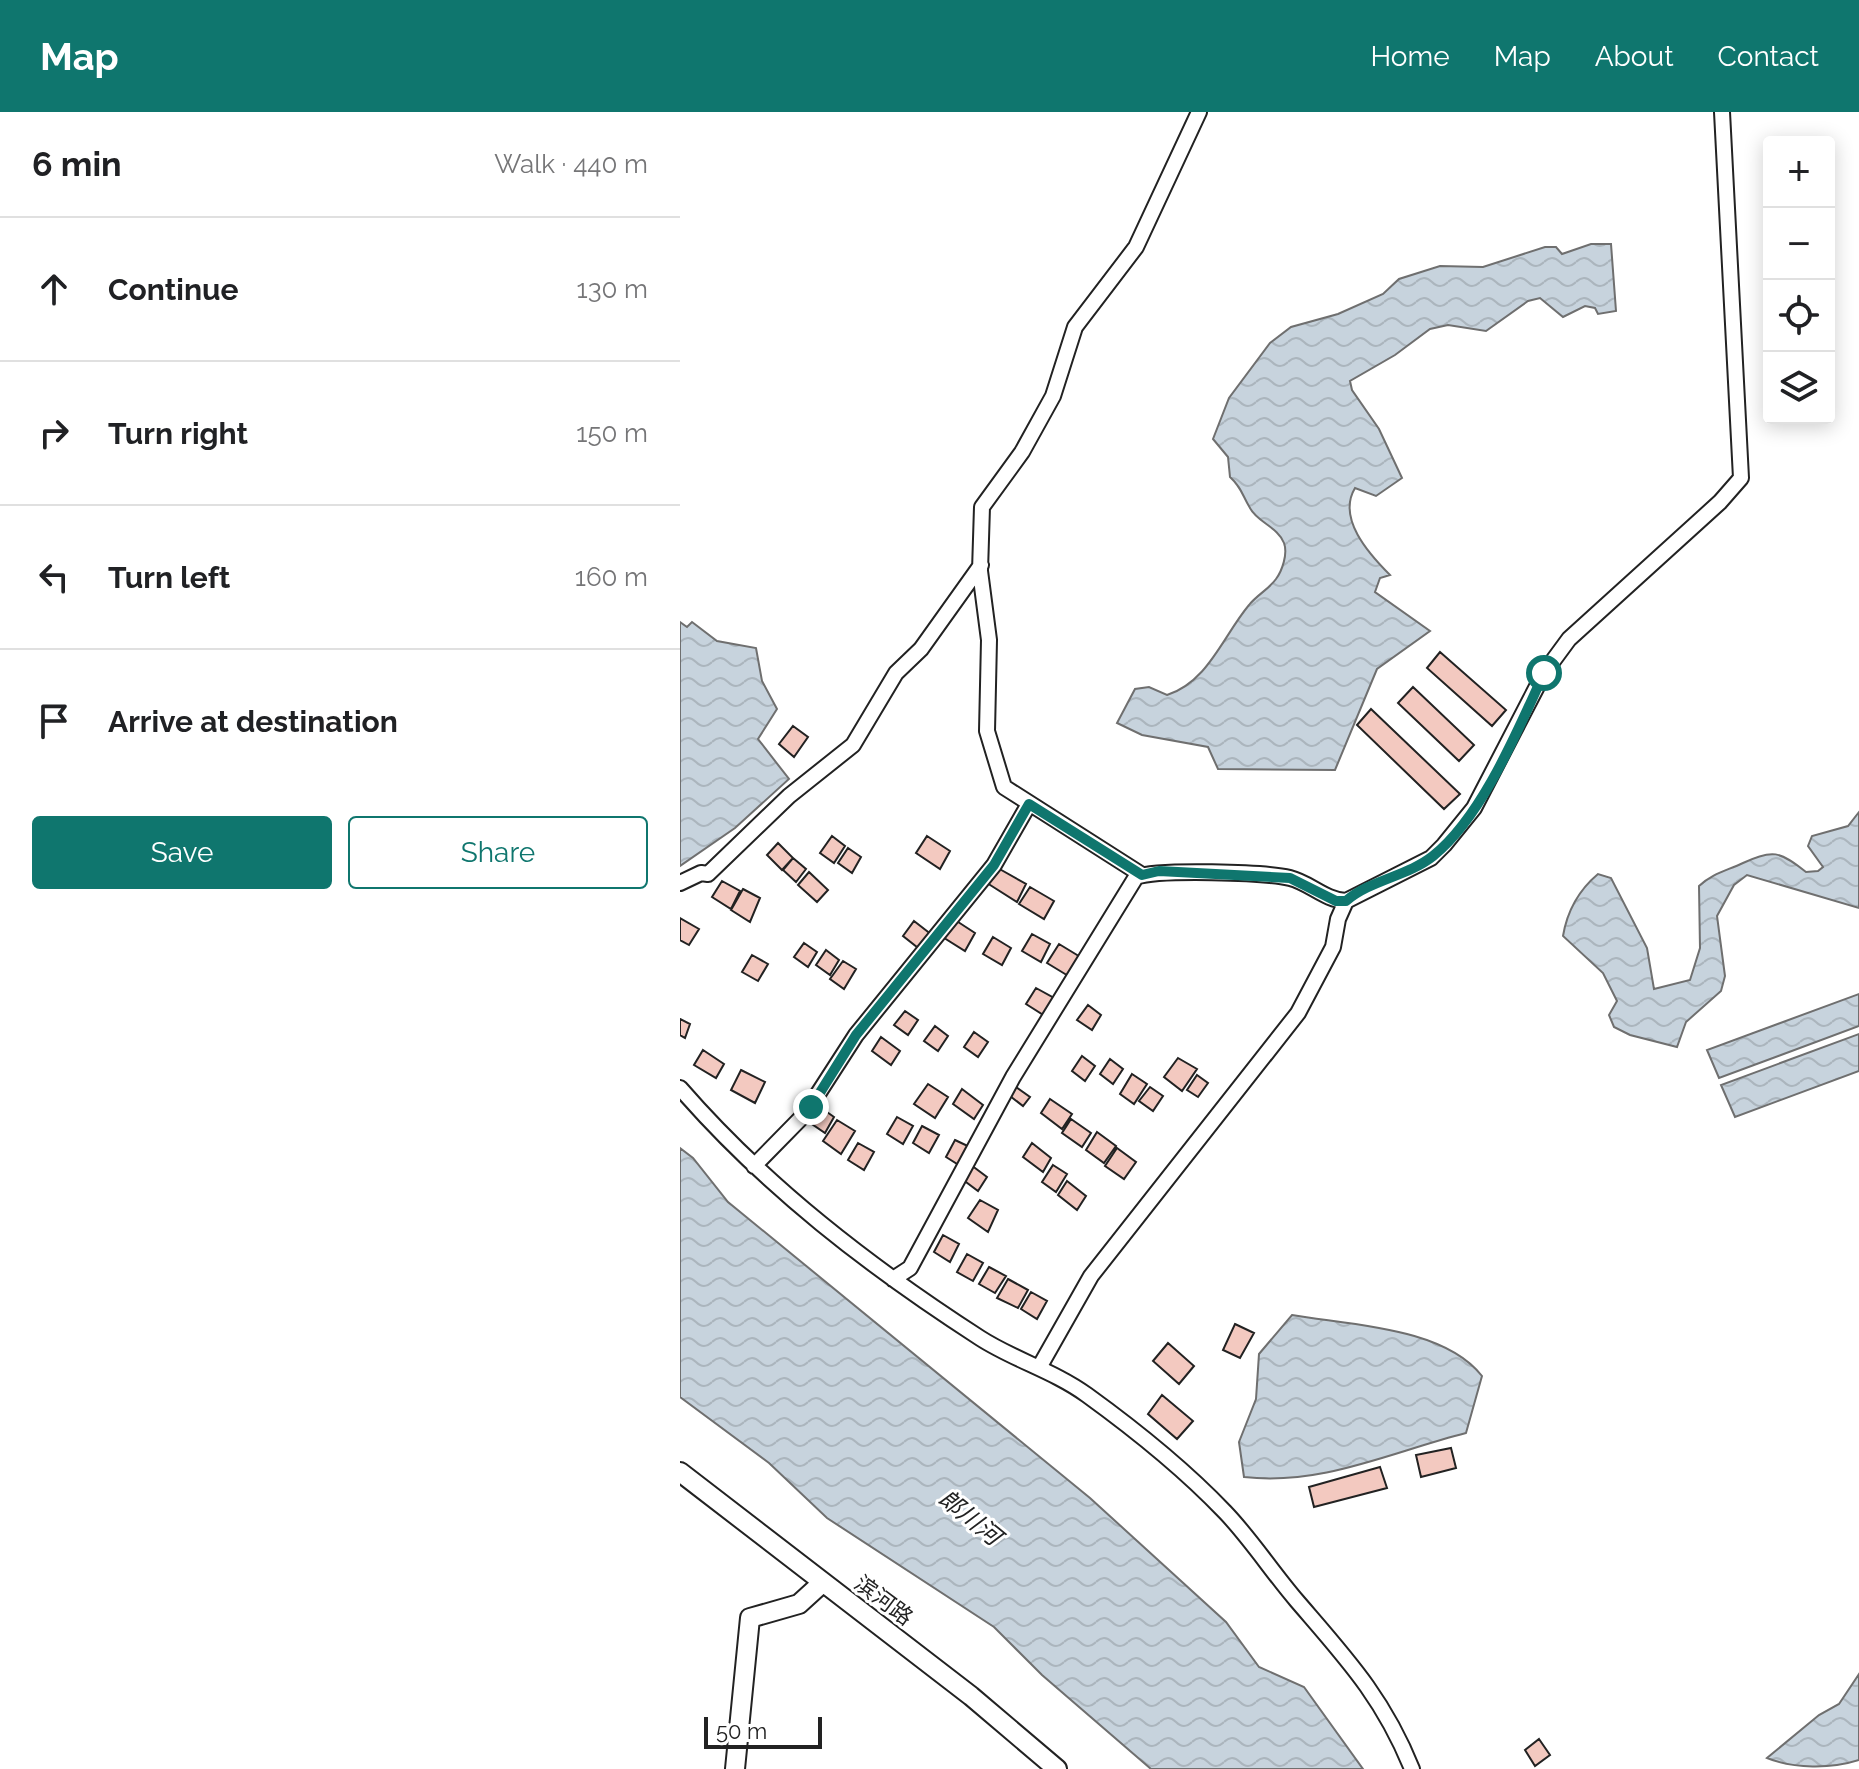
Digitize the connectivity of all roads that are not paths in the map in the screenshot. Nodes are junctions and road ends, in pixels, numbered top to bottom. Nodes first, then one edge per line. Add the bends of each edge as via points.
1 (1199, 112) edge
2 (1722, 112) edge
3 (981, 565) junction
4 (1029, 804) junction
5 (1142, 875) junction
6 (680, 883) edge
7 (1346, 901) junction
8 (680, 1088) edge
9 (754, 1166) junction
10 (893, 1279) junction
11 (1040, 1366) junction
12 (680, 1472) edge
13 (821, 1584) junction
14 (735, 1769) edge
15 (1057, 1769) edge
16 (1412, 1769) edge

1 - 3 street via 1136,247 1075,327 1053,396 1022,452 982,507
2 - 7 street via 1741,478 1569,639 1544,673 1474,808 1444,845 1431,858
3 - 4 street via 989,640 987,731 1004,787
3 - 6 street via 921,649 896,673 853,745 789,796 708,874
4 - 5 street
4 - 9 street via 994,865 856,1035 805,1114
5 - 7 street via 1159,871 1290,878
5 - 10 street via 1132,882 1013,1077 910,1268
7 - 11 street via 1333,947 1298,1013 1091,1276
8 - 9 street
9 - 10 street
10 - 11 street via 984,1341
11 - 16 street via 1085,1394 1226,1513 1361,1674
12 - 13 street, 滨河路
13 - 14 street via 799,1604 750,1618
13 - 15 street, 滨河路 via 971,1696

